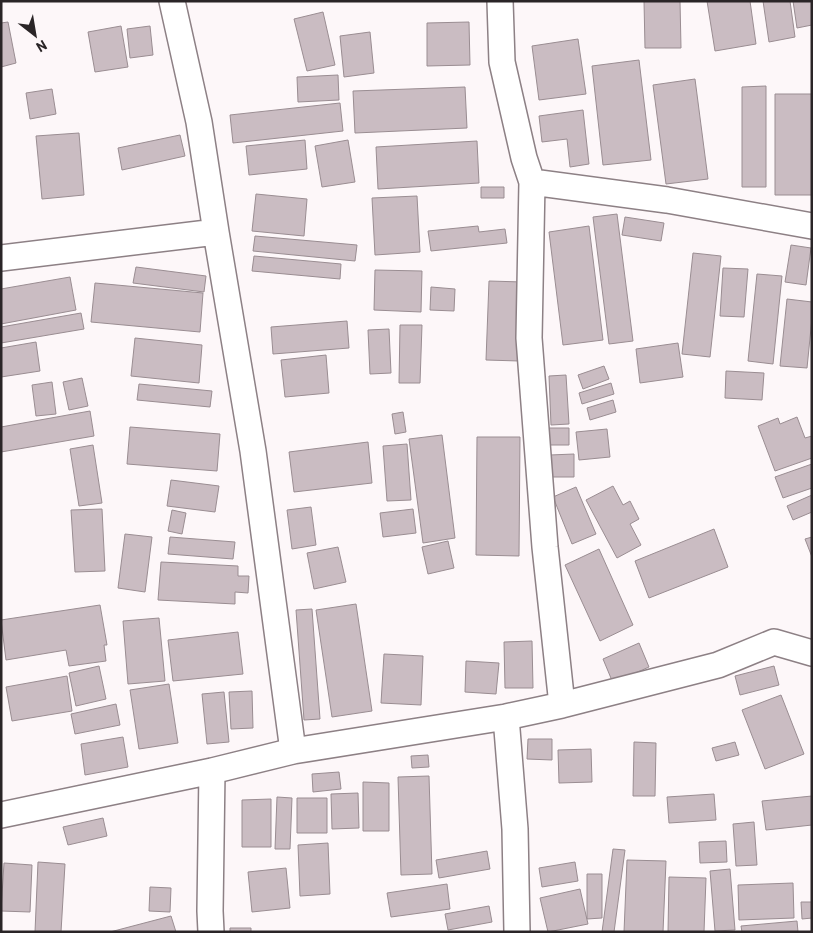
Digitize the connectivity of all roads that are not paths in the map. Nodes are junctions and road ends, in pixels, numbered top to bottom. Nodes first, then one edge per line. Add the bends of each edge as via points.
1 (172, 1) edge
2 (500, 1) edge
3 (532, 182) junction
4 (812, 226) edge
5 (216, 232) junction
6 (1, 258) edge
7 (812, 653) edge
8 (562, 705) junction
9 (506, 717) junction
10 (293, 751) junction
11 (212, 772) junction
12 (1, 815) edge
13 (211, 932) edge
14 (517, 932) edge

1 - 5 street via 199,122
2 - 3 street via 502,62
3 - 4 street via 667,200
3 - 8 street via 529,338 545,547
5 - 6 street
5 - 10 street via 253,451
7 - 8 street via 774,642 718,665
8 - 9 street
9 - 10 street
9 - 14 street via 515,829
10 - 11 street
11 - 12 street
11 - 13 street

